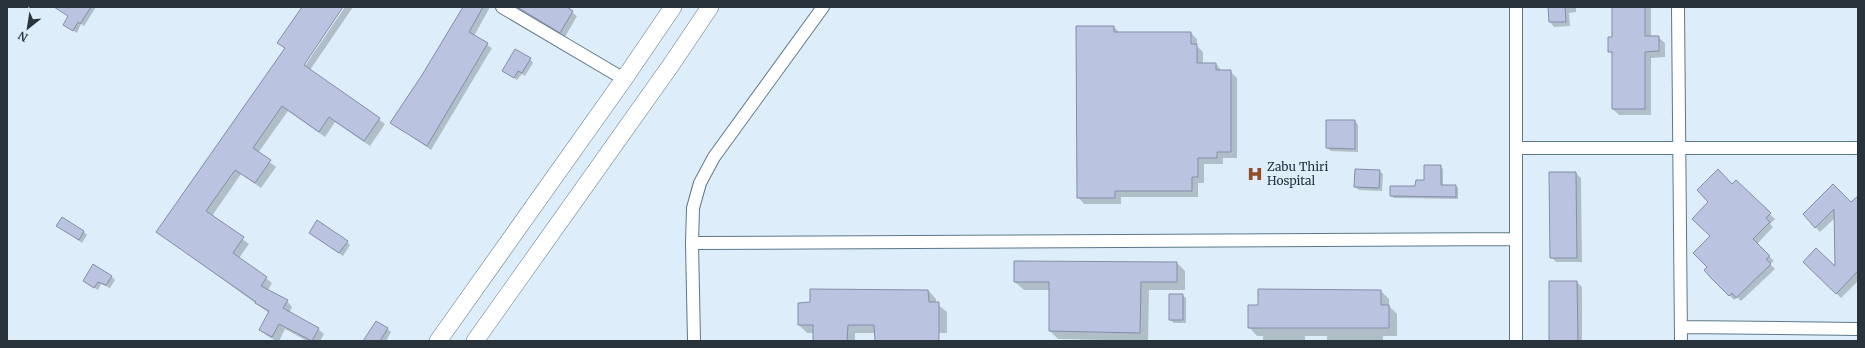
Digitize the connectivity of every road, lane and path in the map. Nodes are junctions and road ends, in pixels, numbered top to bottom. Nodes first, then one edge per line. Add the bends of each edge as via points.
1 (502, 7) edge
2 (673, 7) edge
3 (710, 7) edge
4 (823, 7) edge
5 (1516, 7) edge
6 (1678, 7) edge
7 (624, 79) junction
8 (1679, 147) junction
9 (1517, 148) junction
10 (1858, 148) edge
11 (1516, 239) junction
12 (692, 243) junction
13 (1680, 326) junction
14 (1858, 329) edge
15 (438, 341) edge
16 (475, 341) edge
17 (694, 341) edge
18 (1516, 341) edge
19 (1681, 341) edge

1 - 7 street
2 - 7 main road
3 - 16 main road
4 - 12 street via 706,171 695,198
5 - 9 street
6 - 8 street
7 - 15 main road
8 - 9 street
8 - 10 street
8 - 13 street
9 - 11 street
11 - 12 street
11 - 18 street
12 - 17 street
13 - 14 street
13 - 19 street

